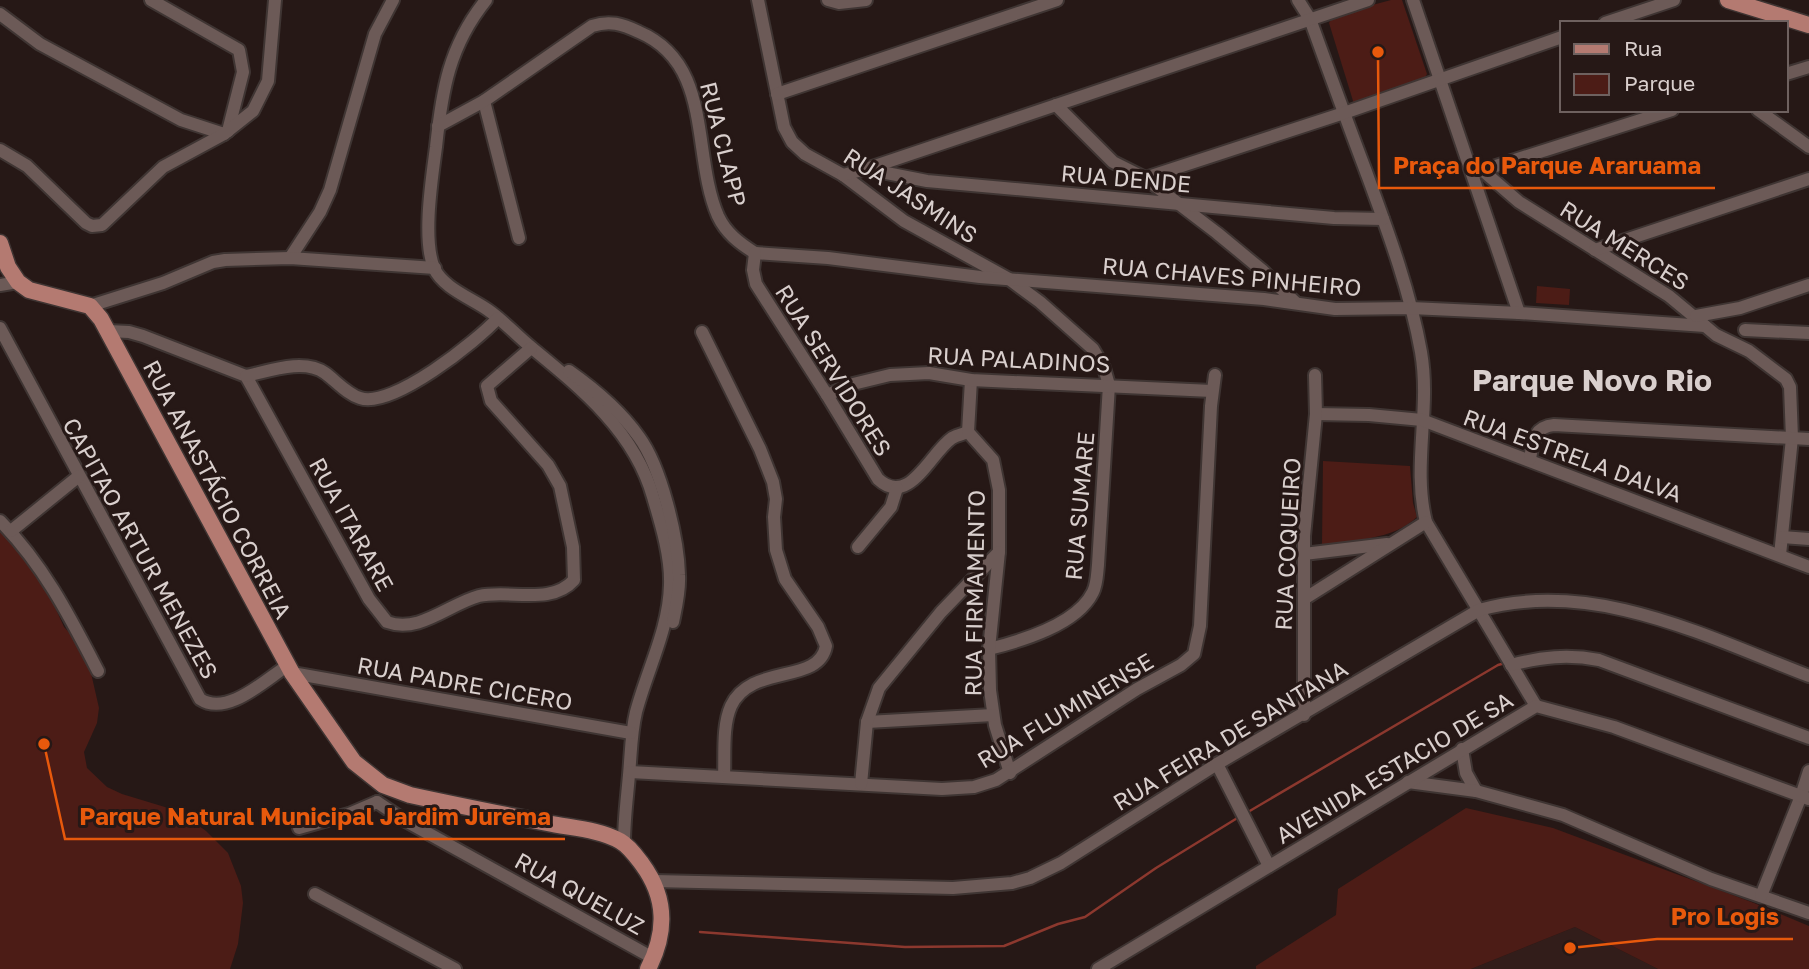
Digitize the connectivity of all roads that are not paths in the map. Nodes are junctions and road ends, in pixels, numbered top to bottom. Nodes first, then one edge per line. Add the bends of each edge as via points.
1 (151, 0) edge
2 (275, 0) edge
3 (393, 0) edge
4 (486, 0) edge
5 (758, 0) edge
6 (828, 0) edge
7 (866, 0) edge
8 (1057, 0) edge
9 (1298, 0) edge
10 (1368, 0) edge
11 (1413, 0) edge
12 (1674, 0) edge
13 (1728, 0) edge
14 (0, 15) edge
15 (1310, 19) junction
16 (1611, 21) edge
17 (1809, 25) edge
18 (1560, 38) edge
19 (1809, 67) edge
20 (1788, 73) edge
21 (1440, 78) junction
22 (777, 94) junction
23 (484, 101) junction
24 (1056, 105) junction
25 (1666, 112) edge
26 (1761, 112) edge
27 (1344, 113) junction
28 (438, 126) junction
29 (226, 133) junction
30 (1809, 147) edge
31 (0, 150) edge
32 (866, 169) junction
33 (1478, 172) junction
34 (843, 175) junction
35 (1145, 178) junction
36 (1809, 179) edge
37 (1177, 203) junction
38 (1216, 207) junction
39 (1383, 219) junction
40 (1209, 228) junction
41 (520, 238) dead end
42 (0, 243) edge
43 (1595, 250) junction
44 (755, 253) junction
45 (290, 258) junction
46 (435, 268) junction
47 (1269, 277) junction
48 (1009, 279) junction
49 (18, 282) junction
50 (0, 285) edge
51 (1809, 285) edge
52 (1264, 299) junction
53 (1296, 303) junction
54 (90, 306) junction
55 (1411, 308) junction
56 (1740, 308) junction
57 (1519, 313) junction
58 (1696, 316) junction
59 (498, 318) junction
60 (1706, 326) junction
61 (0, 328) edge
62 (1745, 330) junction
63 (108, 331) junction
64 (702, 332) dead end
65 (1809, 333) edge
66 (531, 348) junction
67 (1749, 351) junction
68 (1215, 375) dead end
69 (1315, 375) dead end
70 (246, 376) junction
71 (971, 380) junction
72 (1109, 385) junction
73 (1212, 391) junction
74 (827, 394) junction
75 (1316, 414) junction
76 (1422, 420) junction
77 (968, 432) junction
78 (1792, 438) junction
79 (1809, 439) edge
80 (1530, 460) junction
81 (79, 477) junction
82 (897, 488) junction
83 (0, 521) edge
84 (1426, 522) junction
85 (10, 531) junction
86 (1782, 537) junction
87 (1809, 539) edge
88 (1390, 543) junction
89 (858, 547) dead end
90 (999, 552) junction
91 (1304, 554) junction
92 (1780, 555) junction
93 (1809, 566) edge
94 (1304, 599) junction
95 (1479, 610) junction
96 (989, 649) junction
97 (1511, 665) junction
98 (290, 670) junction
99 (98, 671) dead end
100 (1809, 676) edge
101 (1536, 706) junction
102 (993, 715) junction
103 (1304, 715) junction
104 (867, 722) junction
105 (631, 733) junction
106 (1809, 738) edge
107 (1462, 749) junction
108 (1217, 764) junction
109 (1809, 771) edge
110 (630, 772) junction
111 (1010, 773) junction
112 (724, 777) junction
113 (1408, 782) junction
114 (861, 784) junction
115 (383, 785) junction
116 (1476, 791) junction
117 (1805, 798) edge
118 (377, 802) junction
119 (299, 828) dead end
120 (624, 843) junction
121 (1269, 866) junction
122 (654, 881) junction
123 (315, 894) dead end
124 (1761, 896) junction
125 (1809, 914) edge
126 (651, 964) edge
127 (456, 969) edge
128 (1098, 969) edge

1 - 29 street via 239,50 243,72
2 - 29 street via 268,81 253,111
3 - 45 street via 375,34 330,190
4 - 28 street via 455,50
5 - 22 street, RUA JASMINS
6 - 7 street
8 - 22 street
9 - 15 street
10 - 15 street
11 - 21 street
12 - 16 street
13 - 17 main road
14 - 29 street via 40,44 181,120
15 - 24 street
15 - 27 street
18 - 21 street
19 - 20 street
21 - 27 street
21 - 33 street
22 - 34 street, RUA JASMINS via 792,142
23 - 28 street, RUA CLAPP
23 - 41 street
23 - 44 street, RUA CLAPP via 592,26 614,22 656,40 671,52 688,81 720,220 731,236
24 - 32 street
24 - 35 street via 1113,162
25 - 33 street
26 - 30 street
27 - 35 street
27 - 39 street
28 - 46 street via 429,230
29 - 31 street via 171,162 102,226 86,223 27,166
32 - 34 street
32 - 37 street, RUA DENDE via 927,181
33 - 43 street, RUA MERCES
33 - 57 street
34 - 48 street, RUA JASMINS via 904,221
35 - 37 street
36 - 43 street
37 - 38 street, RUA DENDE
37 - 40 street
38 - 39 street, RUA DENDE
38 - 40 street
39 - 55 street
40 - 47 street
42 - 49 main road
43 - 58 street, RUA MERCES
44 - 48 street, RUA CHAVES PINHEIRO
44 - 74 street, RUA SERVIDORES via 755,284
45 - 46 street
45 - 54 street via 213,262
46 - 59 street via 449,284
47 - 52 street
47 - 53 street
48 - 52 street, RUA CHAVES PINHEIRO
48 - 72 street, RUA JASMINS via 1093,349
49 - 50 street
49 - 54 main road via 29,290
51 - 56 street
52 - 53 street, RUA CHAVES PINHEIRO
53 - 55 street, RUA CHAVES PINHEIRO via 1335,309
54 - 63 main road, RUA ANASTÁCIO CORREIA
55 - 57 street, RUA CHAVES PINHEIRO
55 - 76 street via 1425,376
56 - 58 street
56 - 62 street
57 - 60 street, RUA CHAVES PINHEIRO
58 - 60 street, RUA MERCES
59 - 66 street
59 - 70 street via 469,345 415,382 376,398 361,399 311,367
60 - 67 street, RUA MERCES
61 - 81 street, CAPITAO ARTUR MENEZES
62 - 65 street
62 - 67 street
63 - 70 street via 143,336
63 - 98 main road, RUA ANASTÁCIO CORREIA
64 - 112 street via 773,482 776,550 785,579 826,646 813,666 765,678 736,698 727,722
66 - 70 street, RUA ITARARE via 487,386 487,392 560,486 573,547 574,580 554,592 481,596 409,624 387,622 369,599
66 - 105 street via 589,385 624,417 652,460 665,499 679,591 667,644 645,685
67 - 78 street, RUA MERCES via 1790,387
68 - 73 street, RUA FLUMINENSE
69 - 75 street, RUA COQUEIRO
71 - 72 street, RUA PALADINOS
71 - 74 street, RUA PALADINOS via 929,373 890,375
71 - 77 street
72 - 73 street, RUA PALADINOS
72 - 96 street, RUA SUMARE via 1098,565 1092,594 1064,620 1021,641
73 - 111 street, RUA FLUMINENSE via 1200,626 1194,654
74 - 82 street, RUA SERVIDORES via 878,479
75 - 76 street, RUA ESTRELA DALVA
75 - 91 street, RUA COQUEIRO
76 - 80 street, RUA ESTRELA DALVA
76 - 84 street via 1420,487
77 - 82 street via 950,440 908,484
77 - 90 street, RUA FIRMAMENTO via 995,466
78 - 79 street
78 - 80 street via 1554,425 1534,436
78 - 86 street, RUA MERCES
80 - 92 street, RUA ESTRELA DALVA
81 - 85 street
81 - 98 street, CAPITAO ARTUR MENEZES via 200,699 217,704 239,698
82 - 89 street via 891,508
83 - 85 street
84 - 88 street
84 - 95 street
85 - 99 street via 53,588
86 - 87 street
86 - 92 street, RUA MERCES
88 - 91 street
88 - 94 street
90 - 96 street, RUA FIRMAMENTO
90 - 104 street via 893,669 874,696
91 - 94 street, RUA COQUEIRO
92 - 93 street, RUA ESTRELA DALVA
94 - 103 street, RUA COQUEIRO
95 - 97 street
95 - 100 street, RUA FEIRA DE SANTANA via 1534,600 1613,607
95 - 103 street, RUA FEIRA DE SANTANA
96 - 102 street, RUA FIRMAMENTO
97 - 101 street
97 - 106 street via 1557,656 1599,660
98 - 105 street, RUA PADRE CICERO
98 - 115 main road, RUA ANASTÁCIO CORREIA via 355,762
101 - 107 street, AVENIDA ESTACIO DE SA
101 - 117 street, AVENIDA ESTACIO DE SA via 1614,727
102 - 104 street
102 - 111 street, RUA FIRMAMENTO
103 - 108 street, RUA FEIRA DE SANTANA
104 - 114 street
105 - 110 street
107 - 113 street, AVENIDA ESTACIO DE SA
107 - 116 street via 1466,774
108 - 121 street
108 - 122 street, RUA FEIRA DE SANTANA via 1061,863 1012,883 953,888
109 - 117 street
110 - 112 street, RUA FLUMINENSE
110 - 120 street
111 - 114 street, RUA FLUMINENSE via 965,788
112 - 114 street, RUA FLUMINENSE
113 - 116 street
113 - 121 street, AVENIDA ESTACIO DE SA
115 - 118 street
115 - 120 main road, RUA ANASTÁCIO CORREIA
116 - 124 street via 1563,815
117 - 124 street
118 - 119 street
118 - 126 street, RUA QUELUZ
120 - 122 main road
121 - 128 street, AVENIDA ESTACIO DE SA
122 - 126 main road via 663,919
123 - 127 street
124 - 125 street

